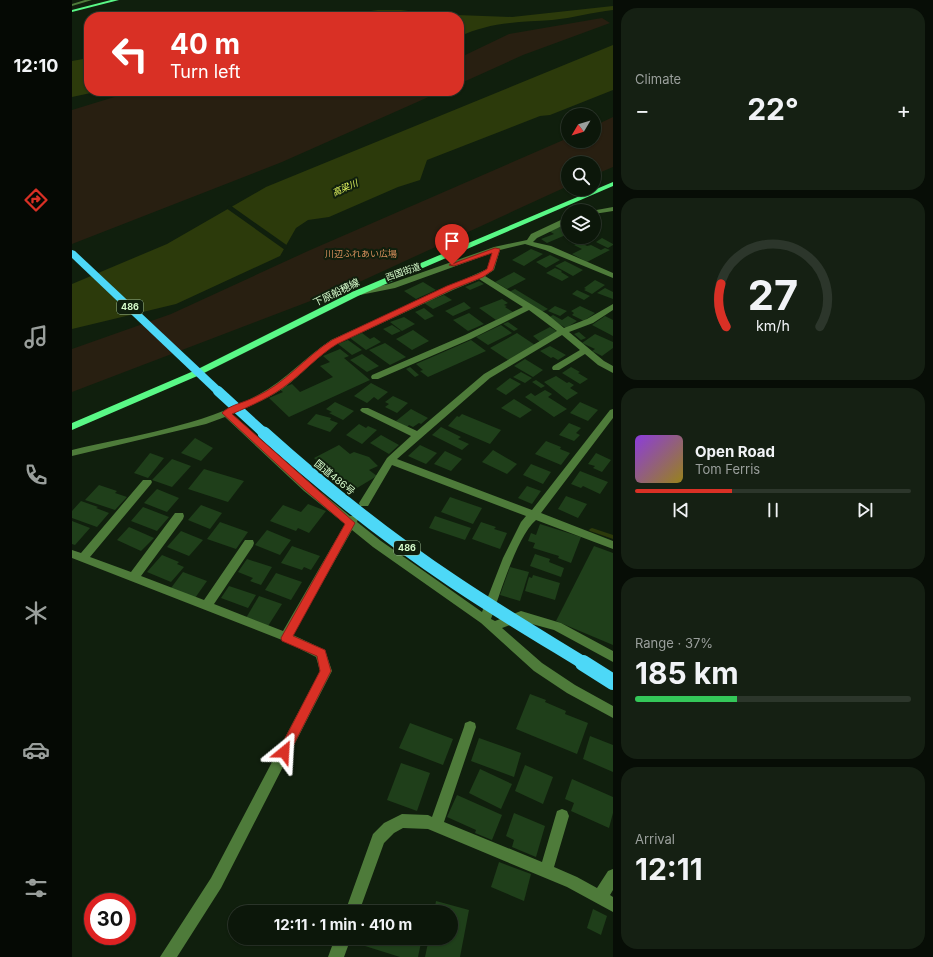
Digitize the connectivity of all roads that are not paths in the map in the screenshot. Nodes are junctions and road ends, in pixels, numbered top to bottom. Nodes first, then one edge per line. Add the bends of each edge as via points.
1 (82, 0) edge
2 (90, 0) edge
3 (117, 0) edge
4 (72, 4) edge
5 (72, 11) edge
6 (613, 184) edge
7 (613, 209) edge
8 (601, 211) edge
9 (561, 223) edge
10 (529, 242) junction
11 (497, 249) junction
12 (72, 253) edge
13 (480, 276) junction
14 (613, 276) edge
15 (356, 294) junction
16 (613, 306) edge
17 (529, 307) junction
18 (564, 331) junction
19 (586, 350) junction
20 (556, 368) dead end
21 (613, 370) edge
22 (199, 372) junction
23 (375, 377) dead end
24 (365, 410) dead end
25 (613, 412) edge
26 (226, 413) junction
27 (72, 427) edge
28 (419, 436) junction
29 (72, 453) edge
30 (390, 460) junction
31 (147, 482) dead end
32 (364, 504) dead end
33 (534, 515) junction
34 (179, 516) dead end
35 (352, 521) junction
36 (249, 543) dead end
37 (613, 545) edge
38 (78, 556) edge
39 (133, 578) junction
40 (206, 606) junction
41 (489, 624) junction
42 (286, 638) junction
43 (613, 657) edge
44 (613, 682) edge
45 (613, 712) edge
46 (470, 727) dead end
47 (562, 816) dead end
48 (436, 825) junction
49 (546, 872) junction
50 (613, 876) edge
51 (607, 902) edge
52 (354, 905) edge
53 (340, 945) edge
54 (168, 957) edge
55 (336, 957) edge

1 - 4 street
2 - 4 street
3 - 5 main road
6 - 15 main road, 下原船穂線
7 - 8 street
9 - 10 street via 534,236
10 - 11 street, 西国街道
10 - 14 street, 西国街道
11 - 13 street via 490,270
11 - 15 street, 西国街道 via 392,286
12 - 22 highway, 国道486号 / 486
13 - 17 street
13 - 26 street via 334,342 320,351 286,382 260,398
15 - 22 main road, 下原船穂線
16 - 18 street via 590,322
17 - 18 street
17 - 23 street via 477,333
18 - 19 street
18 - 28 street via 487,376
19 - 20 street
19 - 21 street
22 - 27 main road, 下原船穂線
22 - 44 highway, 国道486号 / 486, bridge via 284,452 379,528 483,600
24 - 28 street
25 - 33 street
26 - 29 street via 206,421
26 - 35 street via 308,488
28 - 30 street
30 - 32 street
30 - 33 street
31 - 38 street
33 - 37 street
33 - 41 street via 526,522 508,558
34 - 39 street
35 - 41 street via 377,544
35 - 42 street
36 - 40 street
38 - 39 street
39 - 40 street
40 - 42 street
41 - 43 street via 521,616 557,626
41 - 45 street via 538,667
42 - 54 street via 321,654 326,671 216,883
46 - 48 street
47 - 49 street
48 - 49 street
48 - 52 street via 428,822 402,821 389,828 378,839
49 - 51 street via 572,882
50 - 51 street
53 - 55 street

